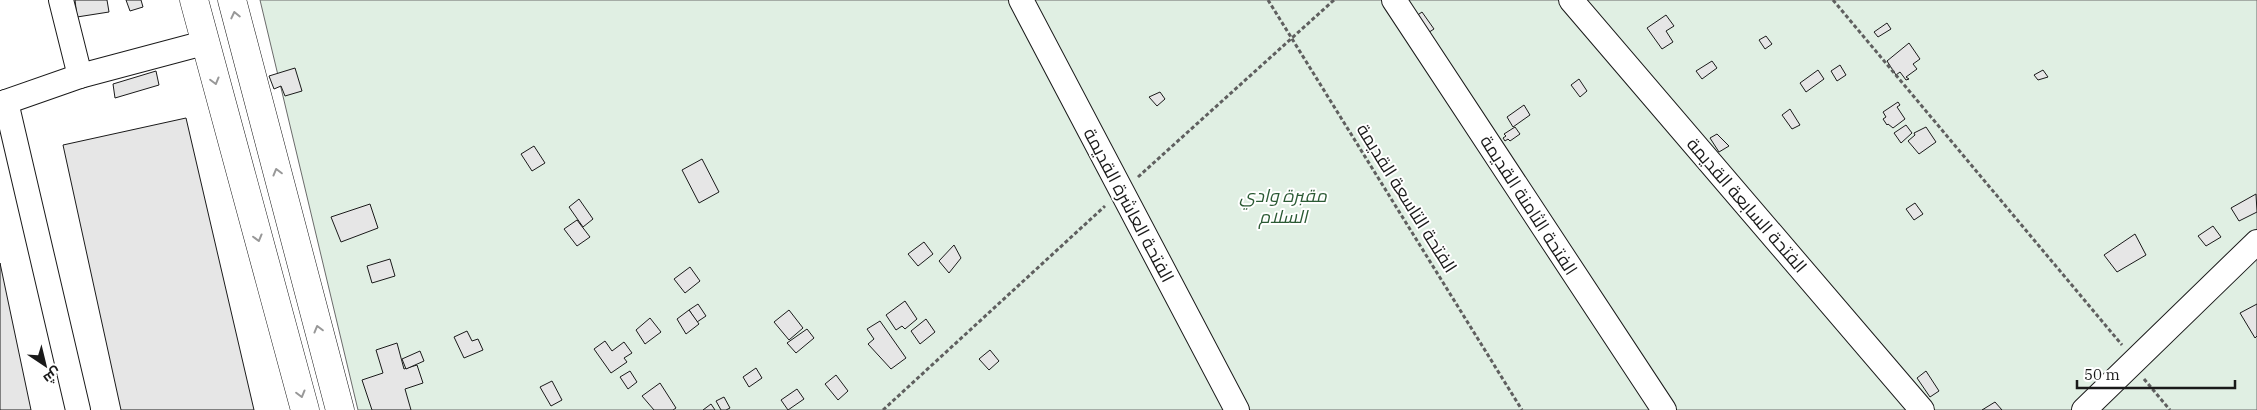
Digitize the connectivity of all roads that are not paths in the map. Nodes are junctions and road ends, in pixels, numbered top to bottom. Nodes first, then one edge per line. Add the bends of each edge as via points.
1 (61, 0) edge
2 (194, 0) edge
3 (232, 0) edge
4 (1020, 0) edge
5 (1394, 0) edge
6 (1571, 0) edge
7 (204, 43) junction
8 (80, 76) junction
9 (3, 103) edge
10 (2257, 242) edge
11 (78, 410) edge
12 (305, 410) edge
13 (340, 410) edge
14 (1237, 410) edge
15 (1664, 410) edge
16 (1922, 410) edge
17 (2084, 410) edge

1 - 8 street
2 - 7 main road
13 -> 3 main road
4 - 14 street, الفتحة العاشرة القديمة
5 - 15 street, الفتحة الثامنة القديمة
6 - 16 street, الفتحة السابعة القديمة
7 - 8 street
7 -> 12 main road
8 - 9 street
9 - 11 street
10 - 17 street

